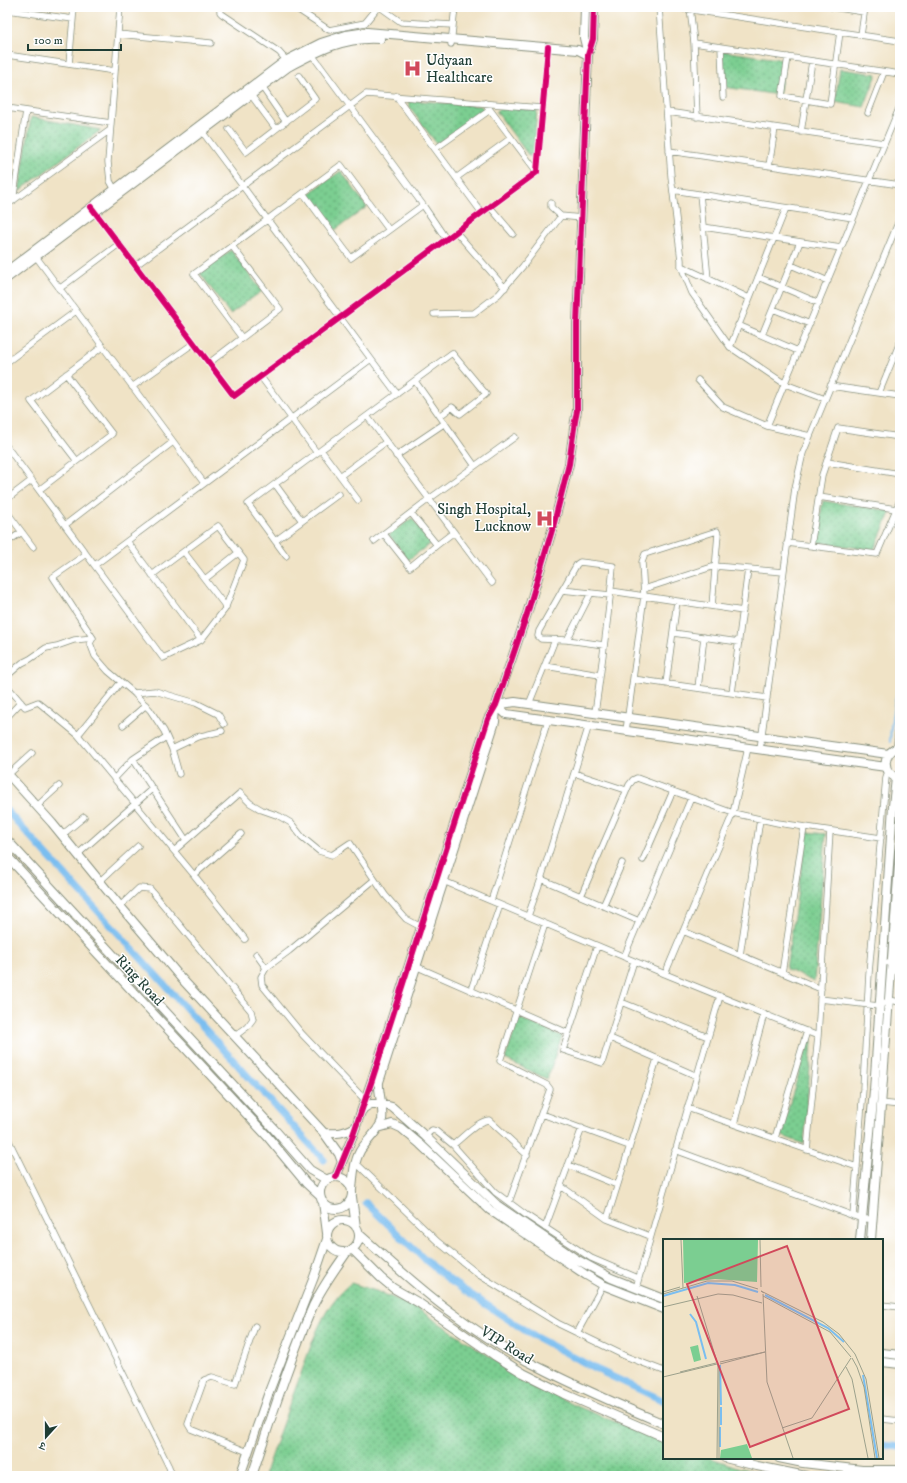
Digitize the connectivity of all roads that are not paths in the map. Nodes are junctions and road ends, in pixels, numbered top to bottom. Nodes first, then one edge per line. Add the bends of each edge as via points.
1 (74, 7) edge
2 (120, 7) edge
3 (220, 7) edge
4 (294, 7) edge
5 (379, 7) edge
6 (455, 7) edge
7 (586, 7) edge
8 (594, 7) edge
9 (659, 7) edge
10 (672, 7) edge
11 (832, 7) edge
12 (690, 8) edge
13 (864, 9) edge
14 (7, 10) edge
15 (73, 19) junction
16 (452, 25) junction
17 (840, 32) junction
18 (118, 34) junction
19 (861, 35) junction
20 (900, 41) edge
21 (451, 42) junction
22 (211, 43) dead end
23 (694, 43) junction
24 (721, 47) junction
25 (547, 50) junction
26 (310, 52) junction
27 (7, 55) edge
28 (588, 55) junction
29 (788, 57) junction
30 (286, 60) junction
31 (812, 61) junction
32 (69, 64) junction
33 (836, 64) junction
34 (115, 71) junction
35 (884, 72) junction
36 (900, 74) edge
37 (299, 76) dead end
38 (262, 87) junction
39 (251, 95) junction
40 (396, 96) junction
41 (723, 97) dead end
42 (806, 100) junction
43 (485, 103) junction
44 (350, 105) junction
45 (900, 106) edge
46 (7, 108) edge
47 (542, 108) junction
48 (490, 110) junction
49 (26, 111) junction
50 (667, 112) junction
51 (868, 113) dead end
52 (697, 117) junction
53 (286, 122) junction
54 (111, 123) junction
55 (775, 128) junction
56 (200, 129) junction
57 (229, 129) dead end
58 (276, 129) junction
59 (110, 130) junction
60 (801, 132) junction
61 (511, 138) junction
62 (884, 143) junction
63 (435, 150) junction
64 (670, 151) junction
65 (770, 166) junction
66 (536, 172) junction
67 (456, 178) junction
68 (869, 181) junction
69 (900, 185) edge
70 (242, 186) junction
71 (114, 190) junction
72 (673, 190) junction
73 (303, 193) junction
74 (700, 194) junction
75 (13, 201) junction
76 (551, 203) dead end
77 (7, 205) edge
78 (423, 205) junction
79 (490, 207) junction
80 (786, 208) junction
81 (93, 210) junction
82 (482, 213) junction
83 (561, 216) junction
84 (582, 218) junction
85 (853, 218) junction
86 (900, 218) edge
87 (267, 220) junction
88 (703, 227) junction
89 (389, 230) junction
90 (456, 232) junction
91 (513, 234) dead end
92 (774, 238) junction
93 (446, 239) junction
94 (800, 242) junction
95 (119, 244) junction
96 (232, 246) junction
97 (841, 248) junction
98 (34, 255) junction
99 (791, 265) junction
100 (135, 266) junction
101 (681, 266) junction
102 (7, 271) edge
103 (758, 277) junction
104 (7, 278) edge
105 (708, 279) junction
106 (828, 281) junction
107 (782, 287) junction
108 (504, 288) junction
109 (59, 289) junction
110 (749, 298) junction
111 (819, 303) junction
112 (773, 309) junction
113 (76, 311) junction
114 (434, 314) dead end
115 (340, 318) junction
116 (810, 324) junction
117 (738, 325) junction
118 (762, 335) junction
119 (242, 338) junction
120 (900, 342) edge
121 (194, 343) junction
122 (102, 347) junction
123 (730, 347) junction
124 (798, 351) junction
125 (371, 360) junction
126 (7, 362) edge
127 (209, 363) junction
128 (66, 374) junction
129 (261, 376) junction
130 (698, 380) dead end
131 (415, 381) junction
132 (785, 384) junction
133 (830, 386) junction
134 (132, 387) junction
135 (879, 393) junction
136 (397, 394) junction
137 (900, 396) edge
138 (825, 399) junction
139 (367, 416) junction
140 (440, 416) junction
141 (291, 418) junction
142 (445, 423) junction
143 (767, 426) junction
144 (810, 436) junction
145 (515, 437) dead end
146 (900, 437) edge
147 (173, 442) junction
148 (386, 442) junction
149 (7, 447) edge
150 (319, 452) junction
151 (396, 456) junction
152 (77, 461) junction
153 (827, 462) junction
154 (475, 466) junction
155 (900, 474) edge
156 (340, 476) junction
157 (32, 480) junction
158 (204, 484) junction
159 (275, 484) junction
160 (39, 490) junction
161 (338, 494) dead end
162 (819, 497) junction
163 (7, 499) edge
164 (429, 499) junction
165 (358, 500) dead end
166 (900, 500) edge
167 (896, 509) junction
168 (7, 512) edge
169 (411, 513) junction
170 (302, 521) junction
171 (65, 525) junction
172 (22, 532) junction
173 (454, 532) junction
174 (384, 534) junction
175 (127, 541) junction
176 (275, 541) junction
177 (374, 541) dead end
178 (7, 542) edge
179 (787, 543) junction
180 (437, 545) junction
181 (811, 546) junction
182 (33, 547) dead end
183 (184, 552) junction
184 (238, 553) junction
185 (86, 554) junction
186 (286, 556) dead end
187 (94, 565) junction
188 (715, 566) junction
189 (748, 569) junction
190 (783, 572) junction
191 (152, 575) junction
192 (204, 579) junction
193 (492, 583) dead end
194 (644, 589) junction
195 (562, 590) junction
196 (591, 593) junction
197 (611, 593) junction
198 (644, 596) junction
199 (677, 601) junction
200 (712, 606) junction
201 (226, 607) junction
202 (743, 611) junction
203 (673, 633) junction
204 (704, 637) junction
205 (93, 638) junction
206 (200, 640) junction
207 (555, 640) junction
208 (567, 640) junction
209 (739, 642) junction
210 (604, 644) junction
211 (544, 666) junction
212 (600, 675) junction
213 (7, 676) edge
214 (633, 679) junction
215 (121, 682) junction
216 (666, 684) junction
217 (7, 686) edge
218 (698, 688) junction
219 (134, 693) junction
220 (732, 693) junction
221 (767, 698) junction
222 (21, 702) junction
223 (529, 704) junction
224 (496, 705) junction
225 (146, 706) junction
226 (596, 714) junction
227 (7, 717) edge
228 (627, 718) junction
229 (548, 720) junction
230 (224, 724) dead end
231 (123, 725) dead end
232 (589, 725) junction
233 (900, 727) edge
234 (222, 731) dead end
235 (626, 731) junction
236 (78, 735) junction
237 (762, 736) junction
238 (166, 737) junction
239 (748, 748) junction
240 (899, 748) edge
241 (172, 750) junction
242 (760, 750) junction
243 (32, 753) dead end
244 (888, 754) junction
245 (133, 759) junction
246 (887, 770) junction
247 (574, 773) junction
248 (8, 774) edge
249 (179, 774) dead end
250 (898, 778) edge
251 (114, 779) junction
252 (59, 786) dead end
253 (152, 788) junction
254 (626, 790) junction
255 (673, 791) junction
256 (691, 798) junction
257 (135, 803) junction
258 (37, 806) junction
259 (733, 813) junction
260 (84, 817) dead end
261 (760, 819) junction
262 (804, 827) junction
263 (830, 831) junction
264 (241, 834) dead end
265 (62, 835) junction
266 (881, 838) junction
267 (7, 840) edge
268 (186, 840) junction
269 (138, 846) dead end
270 (174, 851) junction
271 (900, 851) edge
272 (78, 854) junction
273 (7, 856) edge
274 (643, 860) dead end
275 (622, 863) dead end
276 (194, 875) junction
277 (440, 879) junction
278 (541, 879) junction
279 (374, 880) junction
280 (100, 881) junction
281 (581, 896) junction
282 (491, 901) junction
283 (500, 905) junction
284 (120, 906) junction
285 (603, 906) junction
286 (528, 916) junction
287 (897, 920) edge
288 (639, 921) junction
289 (545, 924) junction
290 (421, 927) junction
291 (683, 931) junction
292 (245, 939) dead end
293 (597, 946) junction
294 (256, 954) dead end
295 (740, 955) junction
296 (624, 957) junction
297 (634, 961) junction
298 (882, 962) junction
299 (896, 963) edge
300 (413, 965) junction
301 (266, 968) junction
302 (782, 973) junction
303 (665, 974) junction
304 (821, 989) junction
305 (471, 990) junction
306 (720, 996) junction
307 (820, 999) junction
308 (889, 1000) junction
309 (621, 1002) junction
310 (900, 1002) edge
311 (868, 1004) junction
312 (879, 1006) junction
313 (516, 1010) junction
314 (764, 1014) junction
315 (807, 1031) junction
316 (568, 1033) junction
317 (235, 1036) junction
318 (818, 1036) junction
319 (708, 1037) junction
320 (610, 1038) junction
321 (657, 1059) junction
322 (697, 1076) junction
323 (365, 1100) junction
324 (881, 1103) junction
325 (381, 1104) junction
326 (900, 1105) edge
327 (687, 1108) junction
328 (361, 1113) junction
329 (542, 1114) junction
330 (734, 1124) junction
331 (356, 1127) junction
332 (378, 1128) junction
333 (582, 1128) junction
334 (324, 1133) junction
335 (425, 1136) junction
336 (7, 1137) edge
337 (775, 1138) junction
338 (453, 1145) junction
339 (630, 1146) junction
340 (675, 1150) junction
341 (807, 1150) junction
342 (527, 1155) junction
343 (342, 1162) junction
344 (356, 1163) junction
345 (568, 1165) junction
346 (857, 1167) junction
347 (336, 1177) junction
348 (327, 1180) junction
349 (617, 1185) junction
350 (561, 1186) junction
351 (352, 1193) junction
352 (322, 1199) junction
353 (509, 1202) junction
354 (853, 1216) junction
355 (606, 1219) junction
356 (862, 1219) junction
357 (872, 1220) junction
358 (545, 1228) junction
359 (357, 1230) junction
360 (327, 1236) junction
361 (650, 1236) junction
362 (860, 1239) edge
363 (871, 1239) edge
364 (350, 1251) junction
365 (638, 1278) junction
366 (603, 1285) junction
367 (636, 1288) junction
368 (663, 1299) edge
369 (883, 1305) edge
370 (900, 1307) edge
371 (663, 1309) edge
372 (255, 1326) dead end
373 (577, 1333) junction
374 (883, 1354) edge
375 (900, 1355) edge
376 (883, 1362) edge
377 (900, 1364) edge
378 (663, 1371) edge
379 (883, 1419) edge
380 (900, 1421) edge
381 (663, 1424) edge
382 (663, 1437) edge
383 (248, 1452) junction
384 (729, 1459) edge
385 (782, 1459) edge
386 (900, 1470) edge
387 (172, 1476) edge
388 (240, 1476) edge
389 (252, 1476) edge
390 (806, 1476) edge

1 - 15 street
2 - 18 street
3 - 30 street via 222,14 279,52
4 - 5 street via 329,30 365,23
5 - 16 street via 401,22
6 - 16 street
7 - 28 street via 584,38
8 - 28 street via 593,39
9 - 50 street
10 - 12 street
11 - 13 street
12 - 17 street
12 - 23 street
13 - 19 street
14 - 15 street
15 - 32 street
16 - 21 street
17 - 19 street
17 - 33 street
18 - 22 street
18 - 34 street
19 - 20 street
21 - 25 street
21 - 26 street via 355,39
23 - 24 street
23 - 52 street
24 - 29 street
24 - 41 street
25 - 28 street
25 - 47 street
26 - 30 street
26 - 38 street
26 - 44 street
27 - 32 street
28 - 84 street
29 - 31 street
29 - 42 street via 782,96
30 - 56 street
31 - 33 street
31 - 42 street
32 - 34 street
33 - 35 street
33 - 42 street via 830,104
34 - 54 street
35 - 36 street
35 - 51 street
37 - 53 street via 316,99
38 - 39 street
38 - 53 street
39 - 56 street
39 - 58 street
40 - 43 street
40 - 44 street via 366,94
40 - 63 street
42 - 60 street
43 - 47 street
43 - 48 street
44 - 70 street
44 - 78 street
45 - 62 street
46 - 49 street
47 - 66 street
48 - 61 street
48 - 63 street
49 - 54 street
49 - 75 street
50 - 52 street
50 - 64 street
52 - 55 street
53 - 58 street
54 - 59 street
55 - 60 street
55 - 65 street
56 - 70 street
56 - 71 street
56 - 81 street
57 - 58 street via 246,152
59 - 71 street via 108,162 110,181
59 - 75 street
60 - 62 street
61 - 66 street
61 - 67 street
62 - 68 street
63 - 67 street
64 - 65 street
64 - 72 street
65 - 68 street
66 - 79 street
67 - 82 street
68 - 69 street
68 - 85 street
70 - 87 street
70 - 100 street
71 - 81 street
72 - 74 street
72 - 101 street
73 - 87 street
73 - 89 street via 351,258
73 - 89 street via 341,165
74 - 80 street
74 - 88 street
75 - 77 street
76 - 83 street
78 - 89 street
78 - 93 street
79 - 82 street
79 - 91 street
80 - 85 street
80 - 92 street
81 - 95 street
81 - 98 street
82 - 90 street
83 - 84 street
83 - 108 street
84 - 224 street via 577,324 577,411 569,464 527,614
85 - 97 street
86 - 133 street
87 - 96 street
87 - 115 street
88 - 92 street
88 - 105 street
90 - 93 street
90 - 108 street
92 - 94 street
92 - 103 street
93 - 115 street
94 - 97 street
94 - 99 street
95 - 100 street
95 - 109 street
96 - 119 street via 280,309
96 - 119 street via 194,274
97 - 106 street
98 - 102 street
98 - 104 street
98 - 109 street
99 - 106 street
99 - 107 street
100 - 121 street
101 - 105 street
101 - 123 street via 692,293
103 - 107 street
103 - 110 street
105 - 110 street
106 - 111 street
107 - 111 street
107 - 112 street
108 - 114 street via 474,313
109 - 113 street
110 - 117 street
111 - 116 street
112 - 116 street
112 - 118 street
113 - 122 street
113 - 126 street
115 - 125 street
115 - 129 street
116 - 124 street
117 - 118 street
117 - 123 street
118 - 124 street
119 - 127 street
120 - 135 street
121 - 127 street
121 - 134 street
122 - 128 street
122 - 134 street
123 - 132 street
124 - 132 street
125 - 136 street
125 - 141 street
127 - 129 street via 234,396
128 - 152 street via 31,401
128 - 152 street via 112,434
129 - 141 street
130 - 143 street via 723,407
131 - 136 street
131 - 140 street
131 - 140 street via 452,353 486,394 460,414 452,407
132 - 138 street
132 - 143 street
133 - 135 street
133 - 138 street
134 - 147 street
135 - 137 street
136 - 139 street
138 - 144 street
139 - 148 street
139 - 150 street
140 - 142 street
141 - 150 street
141 - 158 street
142 - 151 street
142 - 154 street
143 - 144 street
144 - 179 street via 803,452 795,488
145 - 154 street
146 - 153 street via 838,428
147 - 158 street
147 - 171 street
148 - 151 street
148 - 156 street
149 - 157 street
150 - 156 street
150 - 159 street
151 - 164 street
152 - 160 street
153 - 155 street
153 - 162 street
154 - 164 street
156 - 165 street
157 - 160 street
157 - 163 street
158 - 175 street
159 - 170 street
159 - 176 street via 248,504
160 - 171 street
161 - 170 street
162 - 167 street
162 - 181 street
164 - 169 street
164 - 173 street
166 - 167 street
167 - 181 street via 878,554
168 - 172 street
169 - 174 street
169 - 180 street
170 - 176 street
171 - 185 street
172 - 178 street
172 - 182 street
173 - 180 street
173 - 193 street
174 - 177 street
174 - 180 street via 410,567
175 - 187 street
175 - 191 street
176 - 186 street
179 - 181 street
179 - 190 street
183 - 184 street via 218,526
183 - 191 street
183 - 192 street
184 - 192 street
184 - 201 street via 244,560
185 - 187 street
185 - 205 street via 53,577
187 - 206 street via 164,658
188 - 189 street
188 - 194 street
188 - 194 street via 717,531 645,554 642,562
188 - 200 street
189 - 190 street
189 - 202 street
190 - 221 street
191 - 206 street
192 - 201 street
194 - 198 street
195 - 196 street
195 - 197 street via 577,564 584,561 613,566
195 - 207 street via 538,636 541,639
196 - 197 street
196 - 208 street
197 - 198 street
197 - 210 street
198 - 199 street
198 - 214 street
199 - 200 street
199 - 203 street
200 - 202 street
201 - 206 street
202 - 209 street
203 - 204 street
203 - 216 street
204 - 209 street
204 - 218 street
205 - 213 street via 46,648
205 - 215 street via 90,643 95,656
207 - 208 street
207 - 211 street
208 - 210 street
209 - 220 street
210 - 212 street
211 - 212 street
211 - 223 street
212 - 226 street
214 - 216 street
214 - 228 street
215 - 219 street
215 - 236 street
216 - 218 street
217 - 222 street
218 - 220 street
219 - 225 street
219 - 230 street via 155,691 196,703 218,714
220 - 221 street
221 - 237 street
222 - 227 street
222 - 236 street via 25,707 38,702
223 - 224 street via 514,702
223 - 226 street
224 - 229 street via 506,714
224 - 277 street via 495,722
225 - 231 street
225 - 238 street
226 - 228 street
228 - 235 street
228 - 237 street
229 - 232 street
229 - 282 street
232 - 235 street
232 - 247 street
233 - 240 street
234 - 241 street via 197,737
235 - 239 street
236 - 251 street
237 - 242 street
237 - 244 street
238 - 241 street
238 - 245 street
239 - 242 street
239 - 259 street
240 - 244 street
241 - 249 street
242 - 246 street
243 - 248 street
244 - 246 street
245 - 251 street
245 - 253 street
246 - 250 street
246 - 266 street
247 - 254 street
247 - 278 street
248 - 258 street
250 - 298 street
251 - 257 street
252 - 258 street
253 - 257 street
253 - 268 street
254 - 255 street via 637,778
254 - 281 street
255 - 256 street
255 - 274 street
256 - 259 street
256 - 288 street
257 - 270 street
257 - 272 street
258 - 265 street
259 - 261 street
259 - 291 street
260 - 265 street
261 - 262 street
261 - 295 street
262 - 263 street
262 - 302 street
263 - 266 street
263 - 304 street
264 - 276 street
265 - 272 street
266 - 311 street
267 - 348 street via 310,1170
268 - 270 street
268 - 279 street via 240,793 250,803 291,823 319,851 332,855 350,843
269 - 280 street
270 - 276 street
271 - 287 street
272 - 280 street
273 - 352 street, Ring Road via 267,1136
275 - 285 street
276 - 292 street
277 - 282 street
277 - 290 street
277 - 300 street
278 - 281 street
278 - 286 street
279 - 290 street via 406,919
279 - 301 street
280 - 284 street
281 - 285 street
282 - 283 street
283 - 286 street
283 - 305 street
284 - 317 street via 181,978
284 - 317 street via 139,888 150,889 251,1011 253,1019 248,1027
285 - 288 street
286 - 289 street
287 - 299 street
288 - 296 street
289 - 293 street
289 - 313 street
290 - 300 street
291 - 295 street
291 - 303 street
293 - 296 street
293 - 316 street
294 - 301 street
295 - 302 street
296 - 297 street
297 - 303 street
297 - 309 street
298 - 299 street
298 - 312 street
299 - 308 street
300 - 305 street
300 - 323 street
300 - 325 street via 379,1082
301 - 323 street via 261,977 262,985 302,1034
302 - 304 street
303 - 306 street
304 - 307 street
305 - 313 street
306 - 314 street
306 - 319 street
307 - 311 street
307 - 318 street
308 - 310 street
308 - 312 street
308 - 324 street
309 - 319 street
309 - 320 street
311 - 312 street
311 - 346 street
312 - 356 street
313 - 316 street
313 - 329 street via 500,1061 547,1085 550,1090
314 - 315 street
314 - 330 street
315 - 318 street
315 - 337 street
316 - 320 street via 563,1050 602,1063
317 - 334 street
318 - 341 street
319 - 322 street
320 - 321 street
321 - 322 street
321 - 339 street
322 - 327 street
323 - 328 street
324 - 326 street
324 - 357 street
325 - 328 street via 371,1104
325 - 332 street via 382,1119
325 - 335 street via 392,1107
327 - 330 street
327 - 340 street
328 - 331 street
329 - 333 street
329 - 342 street
330 - 337 street
331 - 334 street via 345,1133
331 - 343 street
332 - 344 street via 360,1152
332 - 366 street via 392,1124 401,1128 490,1210
333 - 339 street
333 - 345 street
334 - 343 street
335 - 338 street via 432,1130 436,1131
335 - 367 street via 497,1205 576,1259
336 - 387 street
337 - 341 street
338 - 342 street via 478,1125 489,1120
338 - 353 street via 495,1192
339 - 349 street
340 - 354 street
340 - 361 street
341 - 346 street
342 - 353 street
343 - 347 street
344 - 351 street
344 - 373 street via 438,1242 479,1275
345 - 349 street
345 - 350 street
346 - 354 street
347 - 348 street
347 - 351 street via 345,1180
348 - 352 street via 320,1190
349 - 355 street
350 - 355 street
350 - 358 street
351 - 352 street via 350,1202 340,1208 333,1209
351 - 359 street
352 - 360 street
353 - 358 street
354 - 356 street
355 - 361 street
356 - 357 street
356 - 362 street
357 - 363 street
358 - 365 street via 591,1258
359 - 360 street via 352,1223 340,1221 329,1228
359 - 364 street via 359,1240
359 - 381 street, VIP Road via 412,1281 454,1314 502,1345 543,1370
360 - 364 street via 334,1250
360 - 383 street
361 - 365 street
364 - 382 street, VIP Road via 393,1288 517,1370
364 - 389 street via 329,1277 314,1306 280,1393
365 - 367 street
366 - 371 street
366 - 373 street
367 - 368 street
369 - 370 street
372 - 383 street via 235,1384 212,1377 204,1380 188,1424 190,1429
373 - 378 street
374 - 375 street
376 - 377 street
379 - 380 street
383 - 388 street
384 - 390 street
385 - 386 street via 803,1464 862,1470

